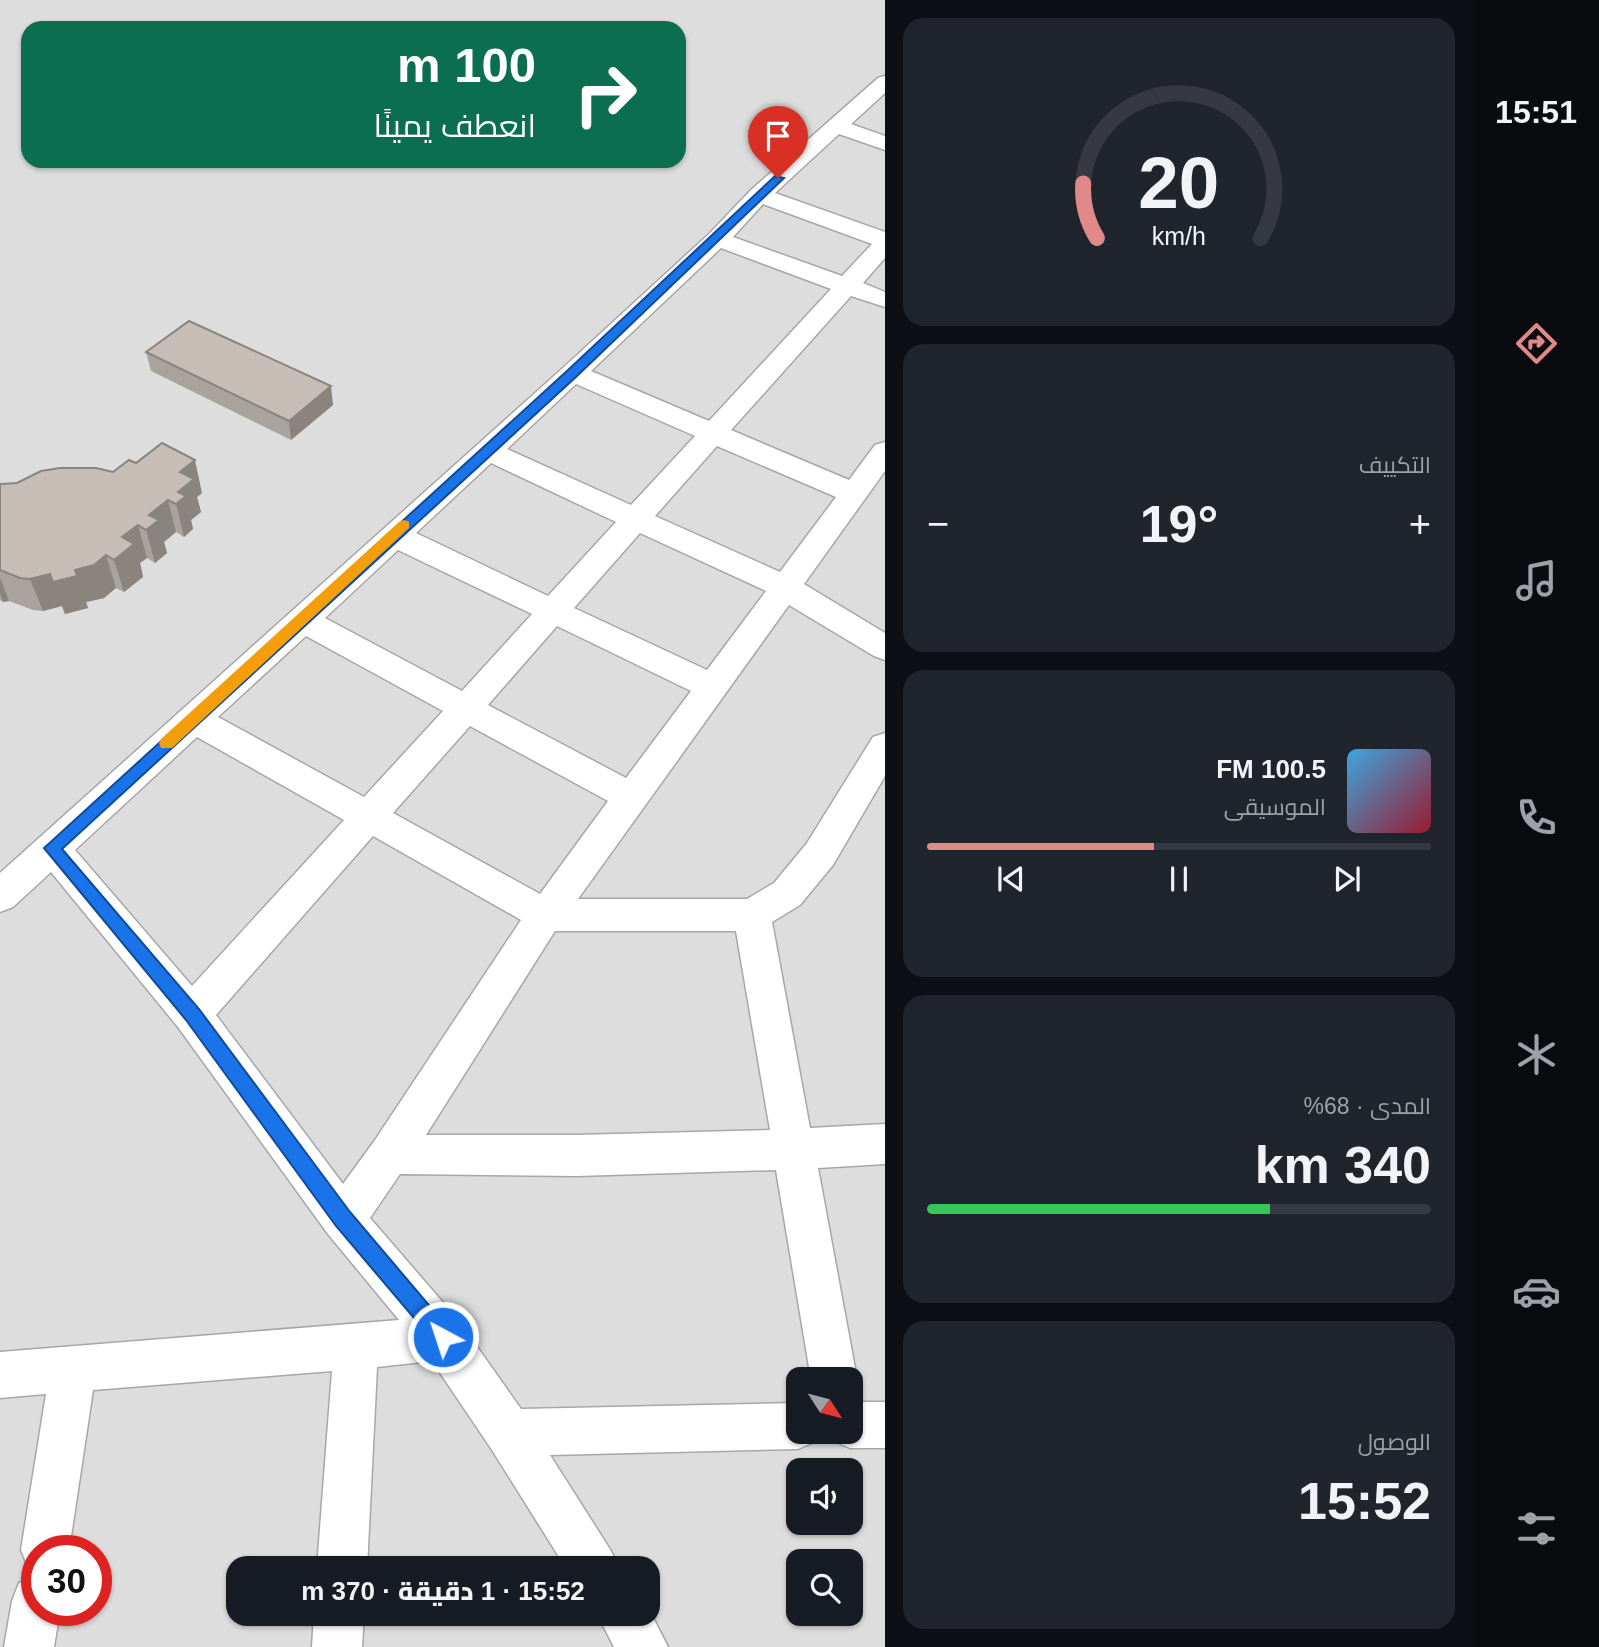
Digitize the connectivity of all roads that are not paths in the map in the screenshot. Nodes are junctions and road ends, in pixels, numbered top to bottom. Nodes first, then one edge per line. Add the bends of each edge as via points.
1 (885, 82) edge
2 (836, 126) junction
3 (885, 143) edge
4 (759, 195) junction
5 (717, 239) junction
6 (885, 242) edge
7 (848, 286) junction
8 (885, 300) edge
9 (573, 373) junction
10 (713, 433) junction
11 (486, 450) junction
12 (885, 451) edge
13 (853, 492) junction
14 (635, 519) junction
15 (393, 535) junction
16 (784, 587) junction
17 (553, 610) junction
18 (301, 620) junction
19 (885, 648) edge
20 (711, 686) junction
21 (466, 708) junction
22 (193, 719) junction
23 (885, 746) edge
24 (629, 796) junction
25 (369, 817) junction
26 (52, 848) junction
27 (0, 896) edge
28 (545, 915) junction
29 (752, 915) junction
30 (192, 1014) junction
31 (885, 1144) edge
32 (791, 1150) junction
33 (390, 1154) junction
34 (343, 1219) junction
35 (443, 1337) junction
36 (356, 1347) junction
37 (832, 1367) edge
38 (73, 1369) junction
39 (0, 1375) edge
40 (863, 1425) edge
41 (885, 1425) edge
42 (786, 1426) edge
43 (509, 1433) junction
44 (47, 1535) edge
45 (343, 1556) edge
46 (586, 1556) edge
47 (33, 1626) edge
48 (338, 1626) edge
49 (630, 1626) edge
50 (29, 1647) edge
51 (337, 1647) edge
52 (643, 1647) edge

1 - 2 street
2 - 3 street
2 - 4 street
4 - 5 street
4 - 6 street
5 - 7 street
5 - 9 street
6 - 7 street
7 - 8 street
7 - 10 street
9 - 10 street
9 - 11 street
10 - 13 street
10 - 14 street
11 - 14 street
11 - 15 street
12 - 13 street
13 - 16 street
14 - 16 street
14 - 17 street
15 - 17 street
15 - 18 street
16 - 19 street
16 - 20 street
17 - 20 street
17 - 21 street
18 - 21 street
18 - 22 street
20 - 24 street
21 - 24 street
21 - 25 street
22 - 25 street
22 - 26 street
23 - 29 street via 820,854 787,894
24 - 28 street
25 - 28 street
25 - 30 street
26 - 27 street
26 - 30 street
28 - 29 street
28 - 33 street
29 - 32 street
30 - 34 street
31 - 32 street
32 - 33 street via 501,1157
32 - 37 street
33 - 34 street
34 - 35 street
35 - 36 street
35 - 43 street
36 - 38 street
36 - 45 street
38 - 39 street
38 - 44 street
40 - 41 street
42 - 43 street
43 - 46 street
47 - 50 street
48 - 51 street
49 - 52 street

